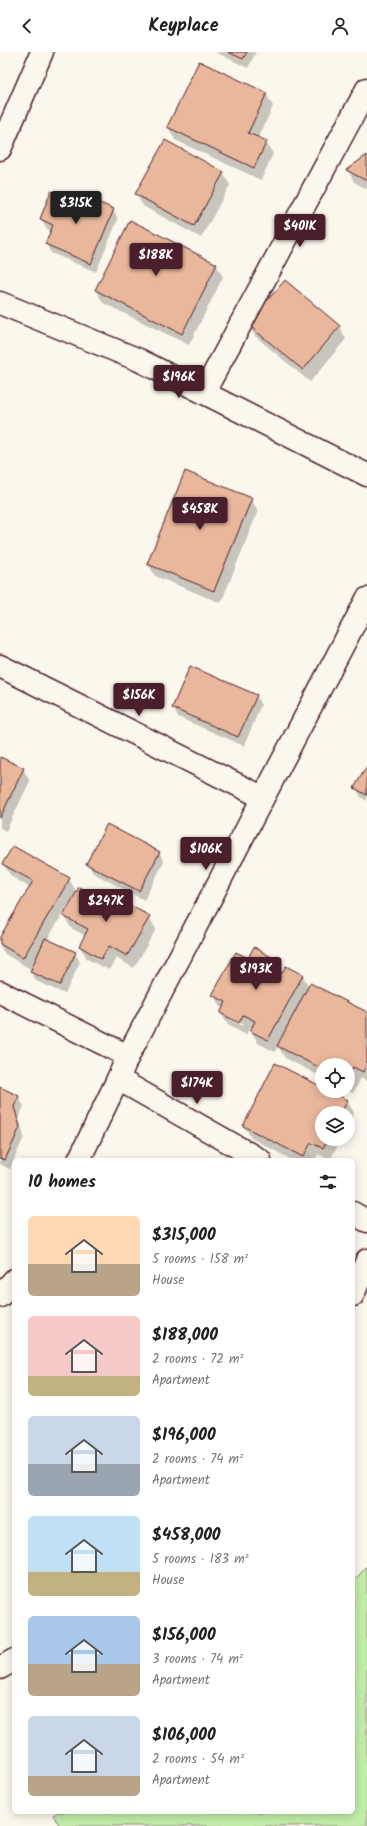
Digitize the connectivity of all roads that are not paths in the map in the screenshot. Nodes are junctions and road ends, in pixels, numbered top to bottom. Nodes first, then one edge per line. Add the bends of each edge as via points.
1 (42, 52) edge
2 (367, 89) edge
3 (0, 149) edge
4 (0, 303) edge
5 (204, 392) junction
6 (367, 474) edge
7 (367, 599) edge
8 (0, 666) edge
9 (262, 798) junction
10 (0, 992) edge
11 (128, 1056) junction
12 (118, 1079) junction
13 (80, 1158) edge
14 (256, 1158) edge
15 (355, 1214) edge
16 (367, 1221) edge
17 (367, 1260) edge
18 (12, 1282) edge
19 (355, 1290) edge
20 (0, 1296) edge
21 (12, 1661) edge
22 (0, 1668) edge

1 - 3 street
2 - 5 street
4 - 5 street via 139,360
5 - 6 street
7 - 9 street
8 - 9 street
9 - 11 street
10 - 11 street
11 - 12 street
12 - 13 street
12 - 14 street
15 - 16 street
17 - 19 street
18 - 20 street
21 - 22 street

